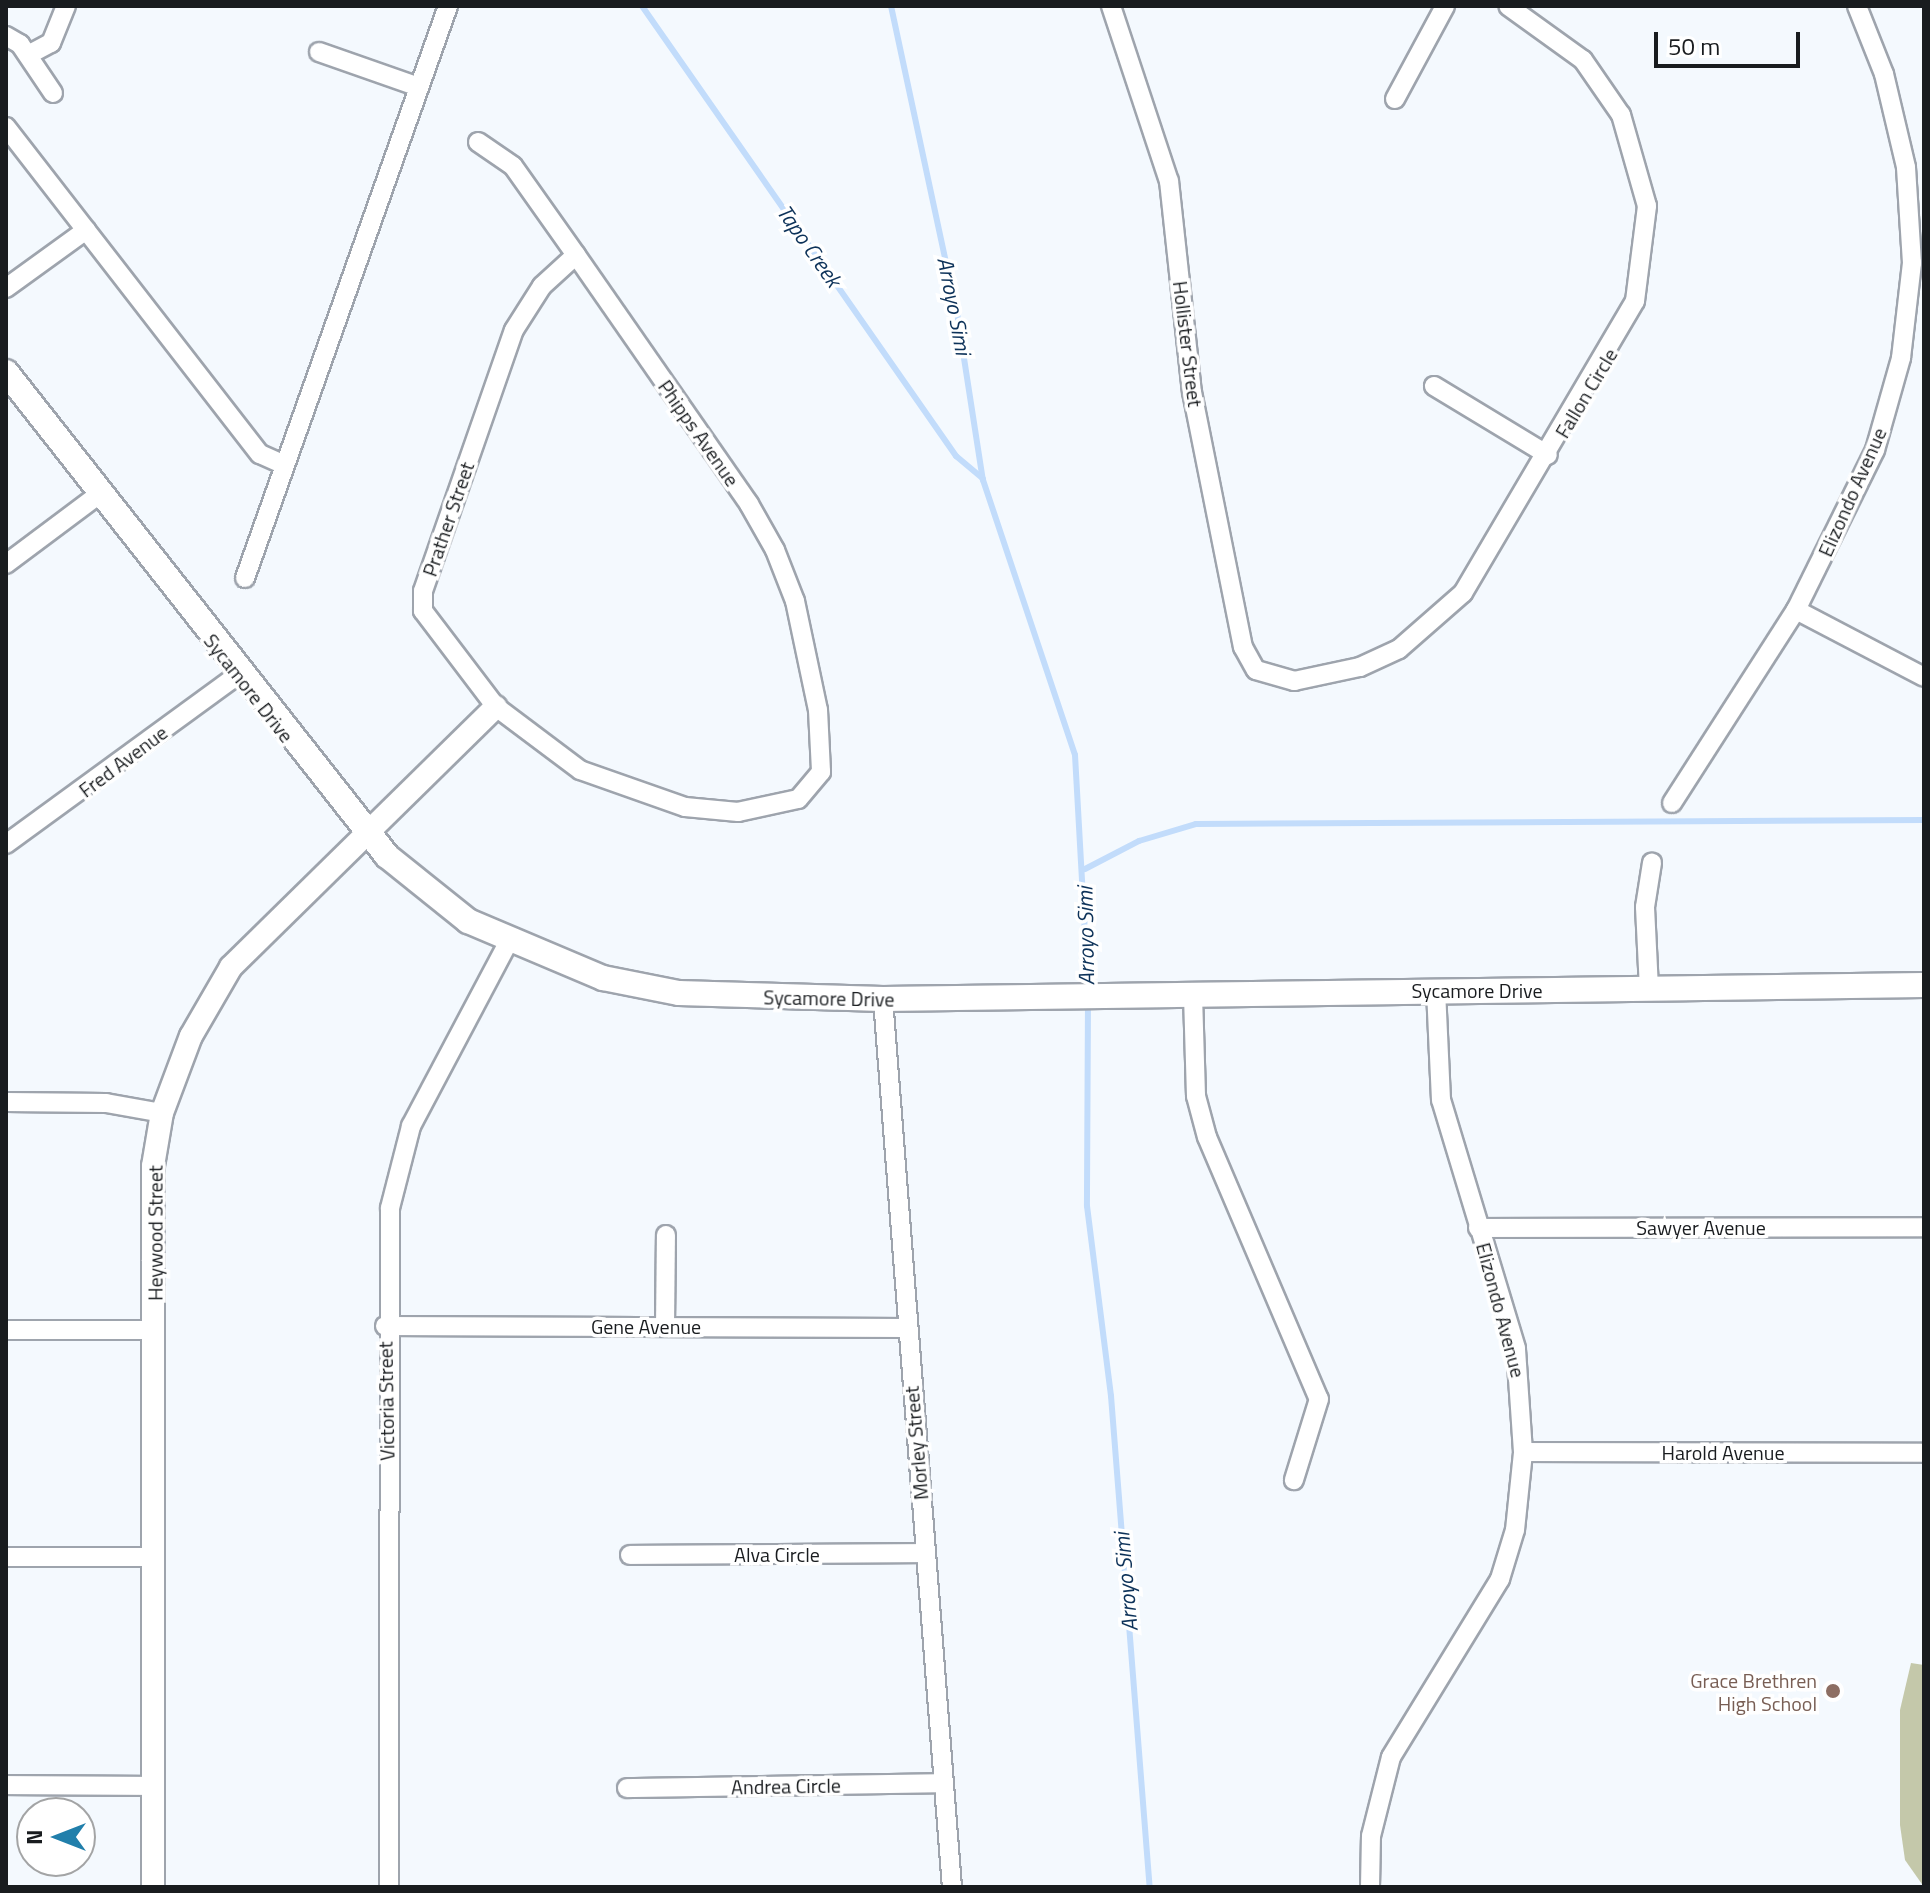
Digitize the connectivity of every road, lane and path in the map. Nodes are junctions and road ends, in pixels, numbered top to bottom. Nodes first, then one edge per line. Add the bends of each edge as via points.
1 (66, 6) edge
2 (448, 6) edge
3 (1111, 6) edge
4 (1445, 6) edge
5 (1508, 6) edge
6 (1857, 6) edge
7 (6, 36) edge
8 (319, 52) dead end
9 (28, 55) junction
10 (419, 87) junction
11 (53, 93) dead end
12 (1395, 99) dead end
13 (6, 127) edge
14 (478, 142) dead end
15 (86, 230) junction
16 (576, 255) junction
17 (6, 288) edge
18 (6, 372) edge
19 (1434, 386) dead end
20 (1548, 455) junction
21 (285, 465) junction
22 (101, 493) junction
23 (6, 564) edge
24 (245, 578) dead end
25 (1796, 610) junction
26 (238, 675) junction
27 (1268, 677) joint
28 (1924, 677) edge
29 (496, 707) junction
30 (821, 772) joint
31 (1672, 803) dead end
32 (367, 835) junction
33 (6, 844) edge
34 (1652, 863) dead end
35 (508, 943) junction
36 (1924, 985) edge
37 (1649, 989) junction
38 (1436, 990) junction
39 (1193, 995) junction
40 (883, 999) junction
41 (6, 1102) edge
42 (162, 1113) junction
43 (1924, 1227) edge
44 (1478, 1228) junction
45 (666, 1235) dead end
46 (385, 1326) junction
47 (665, 1326) junction
48 (907, 1328) junction
49 (6, 1330) edge
50 (155, 1330) junction
51 (1523, 1452) junction
52 (1924, 1453) edge
53 (1294, 1480) dead end
54 (925, 1553) junction
55 (630, 1555) dead end
56 (6, 1557) edge
57 (155, 1557) junction
58 (944, 1783) junction
59 (6, 1785) edge
60 (152, 1786) junction
61 (627, 1788) dead end
62 (153, 1887) edge
63 (389, 1887) edge
64 (952, 1887) edge
65 (1370, 1887) edge

1 - 9 street via 51,43
2 - 10 street
3 - 27 street, Hollister Street via 1169,181 1192,392 1243,647
4 - 12 street
5 - 20 street, Fallon Circle via 1539,23 1603,84 1635,147 1647,206 1635,301
6 - 25 street, Elizondo Avenue via 1884,74 1906,167 1908,310 1875,450
7 - 9 street
8 - 10 street
9 - 11 street
10 - 21 street
13 - 15 street
14 - 16 street, Phipps Avenue via 513,166
15 - 17 street
15 - 21 street via 260,454
16 - 29 street, Prather Street via 542,286 514,330 423,591 428,624
16 - 30 street, Phipps Avenue via 775,550 812,671
18 - 22 main road, Sycamore Drive
19 - 20 street
20 - 27 street, Fallon Circle via 1463,593 1433,624 1360,667 1319,678
21 - 24 street
22 - 23 street
22 - 26 main road, Sycamore Drive
25 - 28 street
25 - 31 street, Elizondo Avenue
26 - 32 main road, Sycamore Drive
26 - 33 street, Fred Avenue
29 - 30 street, Prather Street via 580,770 685,807 738,812 785,804 811,790
29 - 32 street, Heywood Street
32 - 35 main road, Sycamore Drive via 420,887
32 - 42 street, Heywood Street via 231,967 191,1036
34 - 37 street via 1645,907
35 - 40 main road, Sycamore Drive via 603,978 679,993
35 - 46 street, Victoria Street via 400,1155
36 - 37 main road, Sycamore Drive
37 - 38 main road, Sycamore Drive
38 - 39 main road, Sycamore Drive
38 - 44 street, Elizondo Avenue via 1441,1100
39 - 40 main road, Sycamore Drive
39 - 53 street via 1202,1120 1319,1399
40 - 48 street, Morley Street
41 - 42 street via 106,1103
42 - 50 street, Heywood Street via 153,1166
43 - 44 street, Sawyer Avenue
44 - 51 street, Elizondo Avenue via 1516,1348
45 - 47 street
46 - 47 street, Gene Avenue
46 - 63 street, Victoria Street
47 - 48 street, Gene Avenue
48 - 54 street, Morley Street
49 - 50 street
50 - 57 street, Heywood Street
51 - 52 street, Harold Avenue
51 - 65 street, Elizondo Avenue via 1515,1530 1500,1579 1391,1757 1371,1836
54 - 55 street, Alva Circle
54 - 58 street, Morley Street
56 - 57 street
57 - 60 street, Heywood Street
58 - 61 street, Andrea Circle
58 - 64 street, Morley Street
59 - 60 street
60 - 62 street, Heywood Street

